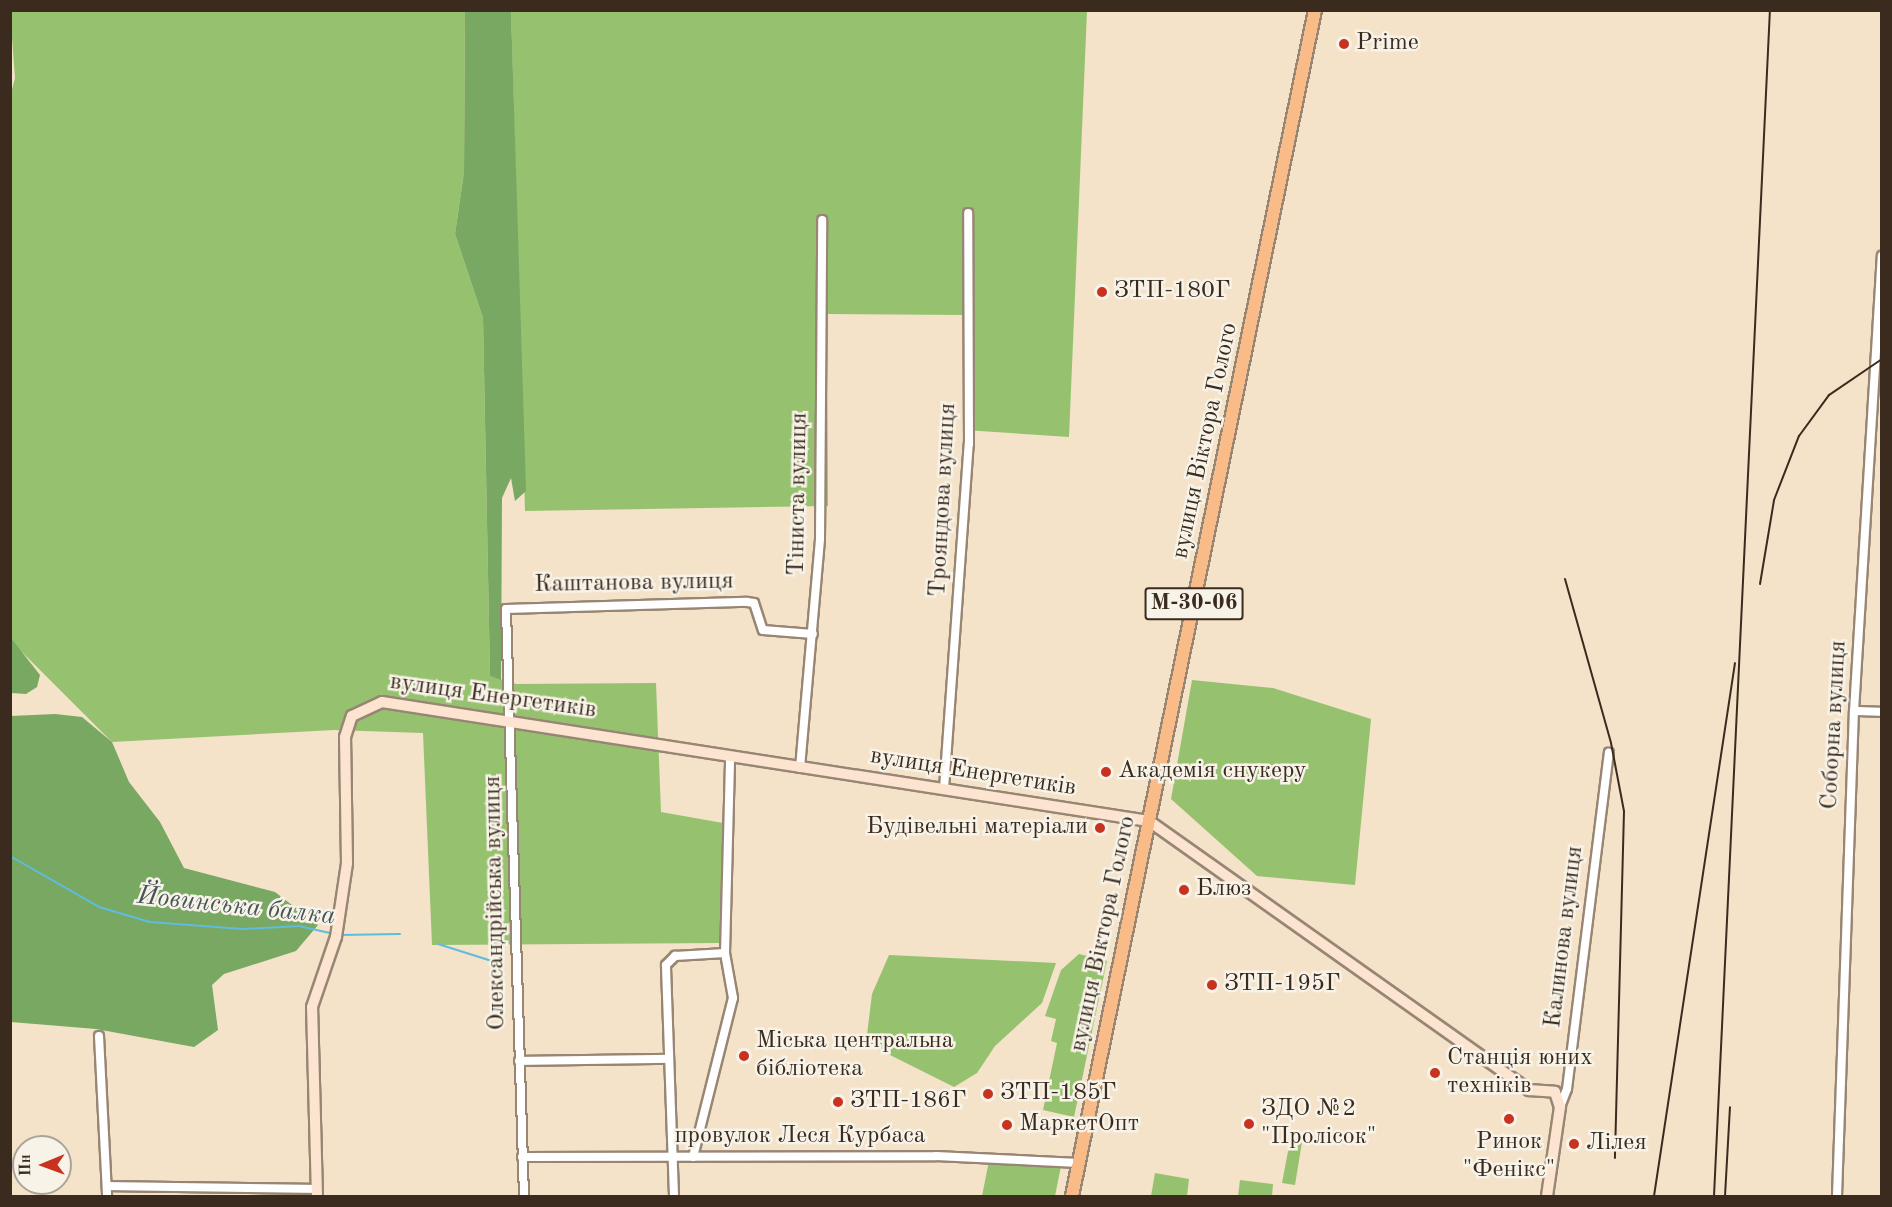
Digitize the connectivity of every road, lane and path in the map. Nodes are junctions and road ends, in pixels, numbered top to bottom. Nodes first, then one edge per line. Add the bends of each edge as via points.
1 (1315, 10) edge
2 (968, 213) dead end
3 (822, 220) dead end
4 (1881, 256) edge
5 (507, 609) joint
6 (813, 634) junction
7 (1854, 711) junction
8 (1881, 712) edge
9 (510, 720) junction
10 (1609, 753) dead end
11 (730, 756) junction
12 (800, 768) junction
13 (944, 789) junction
14 (1149, 820) junction
15 (725, 953) junction
16 (99, 1036) dead end
17 (669, 1059) junction
18 (519, 1061) junction
19 (1560, 1107) junction
20 (522, 1157) junction
21 (674, 1157) junction
22 (693, 1157) junction
23 (1078, 1163) junction
24 (107, 1186) junction
25 (222, 1192) edge
26 (317, 1193) edge
27 (107, 1197) edge
28 (524, 1197) edge
29 (674, 1197) edge
30 (1072, 1197) edge
31 (1547, 1197) edge
32 (1837, 1197) edge

1 - 14 main road, вулиця Віктора Голого / М-30-06
2 - 13 street, Трояндова вулиця via 969,444
3 - 6 street, Тіниста вулиця via 820,539
4 - 7 street, Соборна вулиця
5 - 6 street, Каштанова вулиця via 747,602 754,603 763,630
5 - 9 street, Олександрійська вулиця
6 - 12 street, Тіниста вулиця
7 - 8 street
7 - 32 street, Соборна вулиця
9 - 11 street, вулиця Енергетиків
9 - 18 street, Олександрійська вулиця
9 - 26 street, вулиця Енергетиків via 370,703 352,716 345,737 347,863 336,937 312,1007
10 - 19 street, Калинова вулиця via 1567,1089
11 - 12 street, вулиця Енергетиків
11 - 15 street
12 - 13 street, вулиця Енергетиків
13 - 14 street, вулиця Енергетиків
14 - 19 street, вулиця Енергетиків via 1529,1090 1555,1092
14 - 23 main road, вулиця Віктора Голого / М-30-06
15 - 17 street via 668,960
15 - 22 street via 733,998
16 - 24 street
17 - 18 street
17 - 21 street
18 - 20 street, Олександрійська вулиця
19 - 31 street, Калинова вулиця
20 - 21 street, провулок Леся Курбаса
20 - 28 street, Олександрійська вулиця
21 - 22 street, провулок Леся Курбаса
21 - 29 street
22 - 23 street, провулок Леся Курбаса via 958,1156
23 - 30 main road, вулиця Віктора Голого / М-30-06
24 - 25 street
24 - 27 street
25 - 26 street

